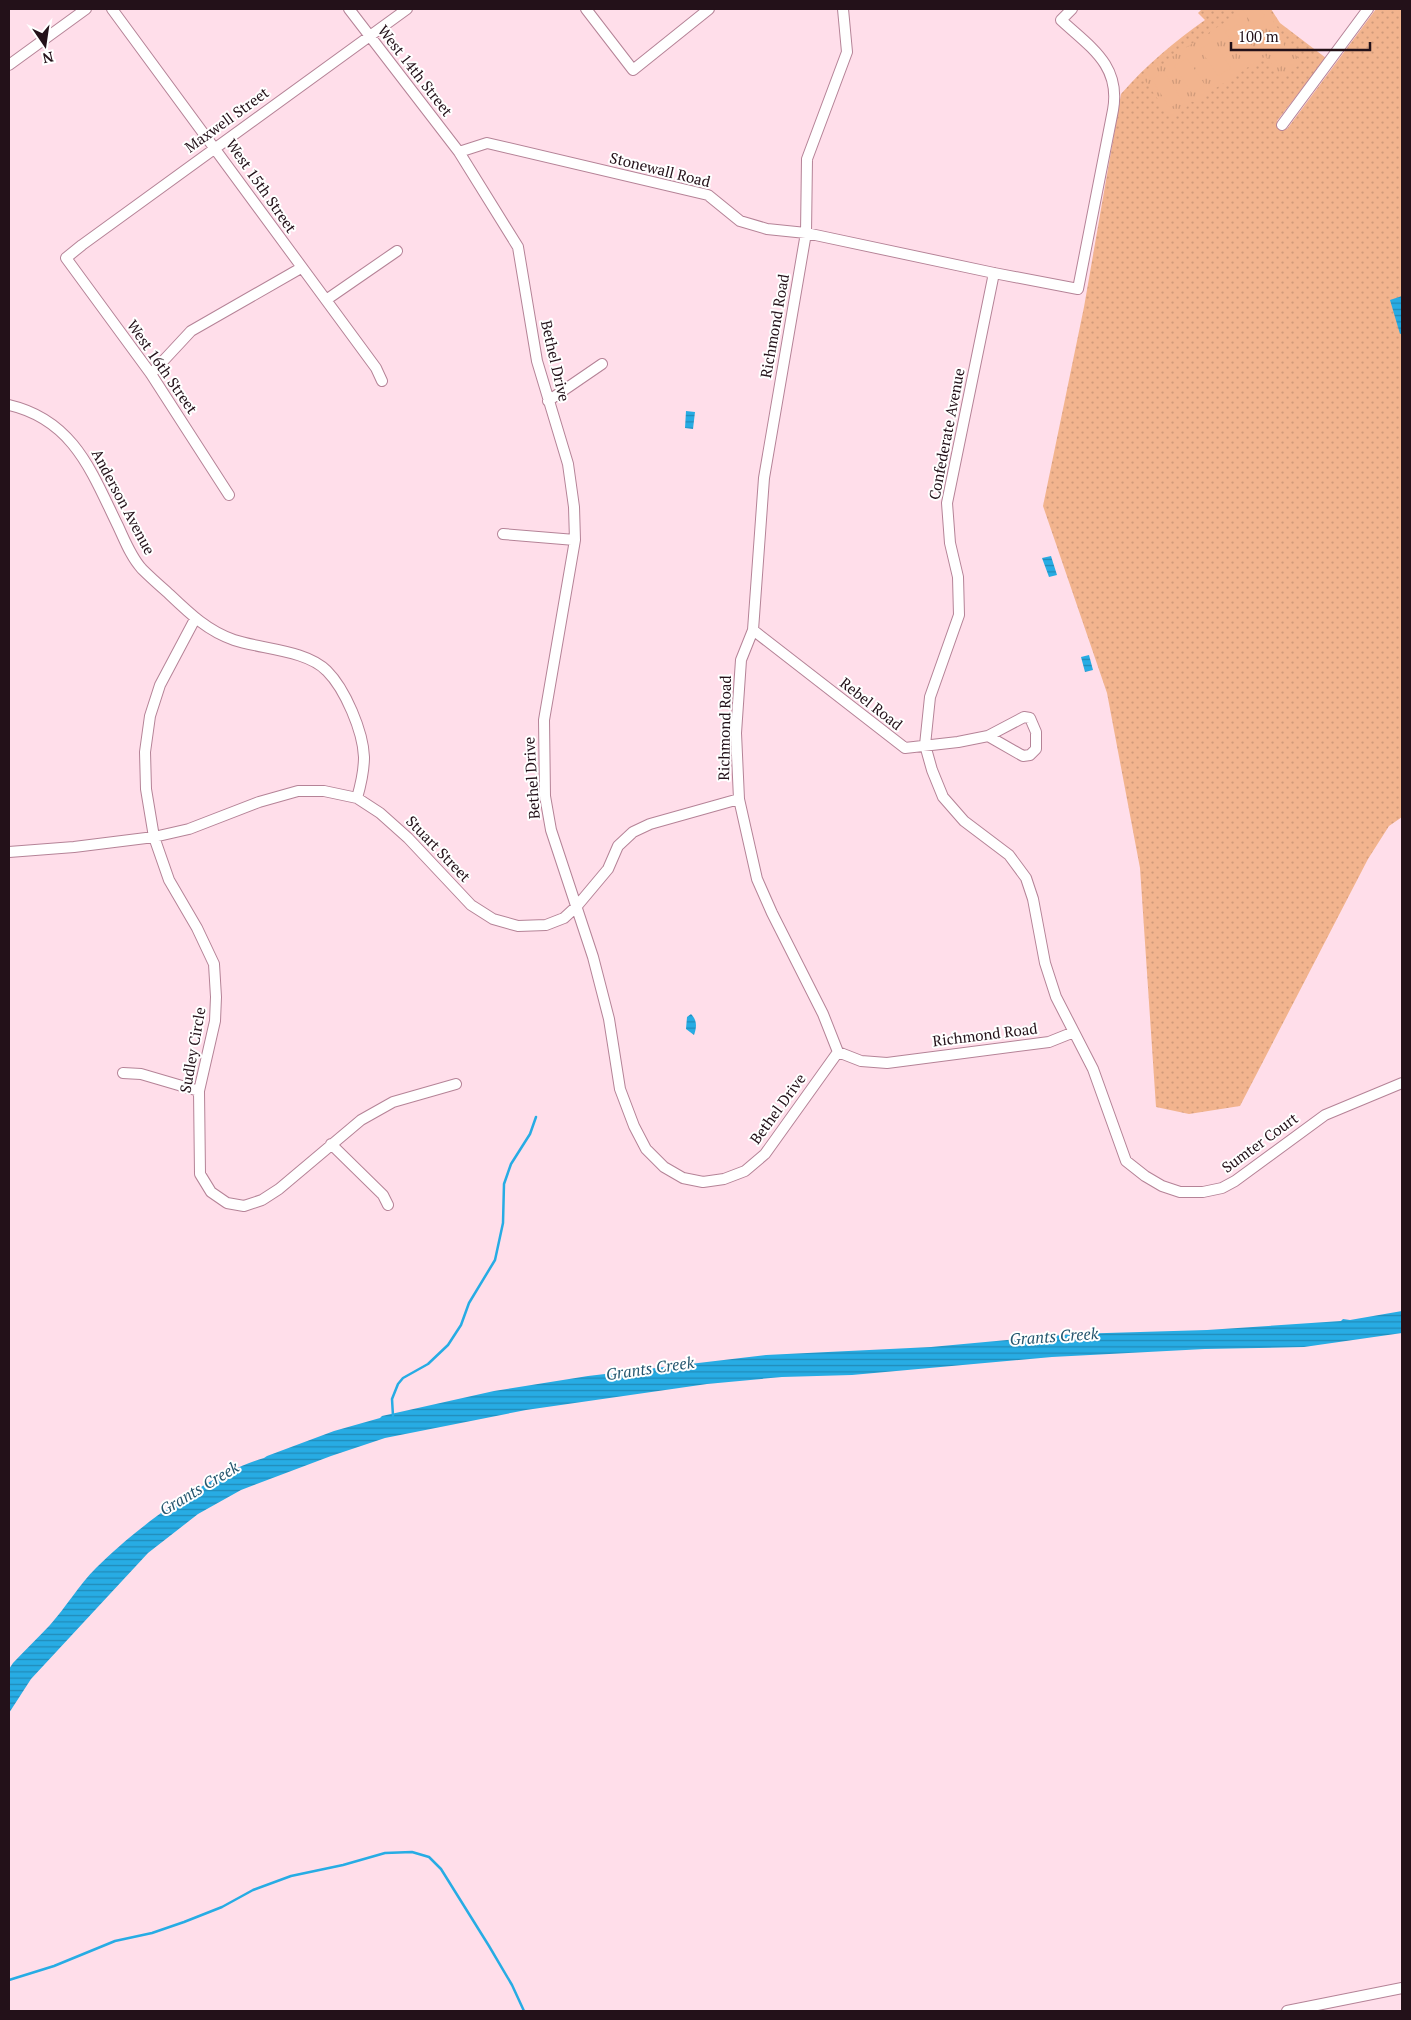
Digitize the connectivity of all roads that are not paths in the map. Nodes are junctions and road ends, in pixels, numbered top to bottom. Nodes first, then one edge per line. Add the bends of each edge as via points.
1 (86, 9) edge
2 (112, 9) edge
3 (349, 9) edge
4 (408, 9) edge
5 (586, 9) edge
6 (709, 9) edge
7 (843, 9) edge
8 (1072, 9) edge
9 (1368, 9) edge
10 (370, 37) junction
11 (9, 65) edge
12 (1282, 125) dead end
13 (215, 147) junction
14 (459, 152) junction
15 (806, 233) junction
16 (397, 251) dead end
17 (66, 258) joint
18 (301, 268) junction
19 (994, 273) junction
20 (326, 300) junction
21 (602, 364) dead end
22 (151, 374) junction
23 (382, 381) dead end
24 (548, 401) junction
25 (9, 405) edge
26 (230, 494) dead end
27 (503, 534) dead end
28 (575, 540) junction
29 (195, 619) junction
30 (753, 630) junction
31 (988, 736) junction
32 (925, 746) junction
33 (357, 798) junction
34 (739, 799) junction
35 (154, 837) junction
36 (9, 852) edge
37 (577, 906) junction
38 (1074, 1032) junction
39 (838, 1052) junction
40 (124, 1073) dead end
41 (1402, 1083) edge
42 (456, 1084) dead end
43 (199, 1091) junction
44 (331, 1144) junction
45 (388, 1205) dead end
46 (1402, 1988) edge
47 (1287, 2011) edge

1 - 11 street
2 - 13 street, West 15th Street
3 - 10 street, West 14th Street
4 - 10 street, Maxwell Street
5 - 6 street via 633,70
7 - 15 street, Richmond Road via 848,52 807,160
8 - 19 street via 1061,20 1102,59 1112,77 1114,90 1113,110 1078,289
9 - 12 street
10 - 13 street, Maxwell Street
10 - 14 street, West 14th Street
13 - 17 street, Maxwell Street
13 - 18 street, West 15th Street
14 - 15 street, Stonewall Road via 487,143 708,195 740,221 767,229
14 - 24 street, Bethel Drive via 518,247 536,361
15 - 19 street, Stonewall Road
15 - 30 street, Richmond Road via 764,478
16 - 20 street
17 - 22 street, West 16th Street
18 - 20 street, West 15th Street
18 - 22 street via 191,331
19 - 32 street, Confederate Avenue via 947,503 950,543 958,576 958,615 930,698
20 - 23 street, West 15th Street
21 - 24 street
22 - 26 street, West 16th Street
24 - 28 street, Bethel Drive via 568,464
25 - 29 street, Anderson Avenue via 40,417 69,438 90,467 130,553 141,569
27 - 28 street
28 - 37 street, Bethel Drive via 544,720 543,762 551,830
29 - 33 street, Anderson Avenue via 233,640 300,655 327,670 346,696 359,731 364,755
29 - 35 street, Sudley Circle via 160,685 150,716 145,752 146,789
30 - 32 street, Rebel Road via 894,742 905,748
30 - 34 street, Richmond Road via 741,660 736,733
31 - 31 street, Rebel Road via 1024,716 1030,718 1036,732 1036,749 1024,756
31 - 32 street, Rebel Road
32 - 38 street, Confederate Avenue via 943,797 964,821 1009,855 1026,878 1045,963 1056,997
33 - 35 street, Stuart Street via 324,791 298,791
33 - 37 street, Stuart Street via 380,812 471,905 493,919 518,926 546,925 564,918
34 - 37 street, Stuart Street via 650,824 633,832 618,846 608,869
34 - 39 street, Richmond Road via 757,879
35 - 36 street, Stuart Street
35 - 43 street, Sudley Circle via 169,880 214,964 214,1021
37 - 39 street, Bethel Drive via 609,1019 620,1089 627,1107 646,1149 664,1167 683,1178 703,1182 745,1171 765,1154
38 - 39 street, Richmond Road via 1050,1042 887,1063 861,1061
38 - 41 street, Sumter Court via 1093,1069 1126,1161 1162,1186 1180,1192 1222,1188 1325,1115
40 - 43 street via 141,1074
42 - 44 street, Sudley Circle via 393,1102 361,1120
43 - 44 street, Sudley Circle via 200,1174 210,1192 227,1203 244,1206 262,1200
44 - 45 street via 383,1195
46 - 47 street

